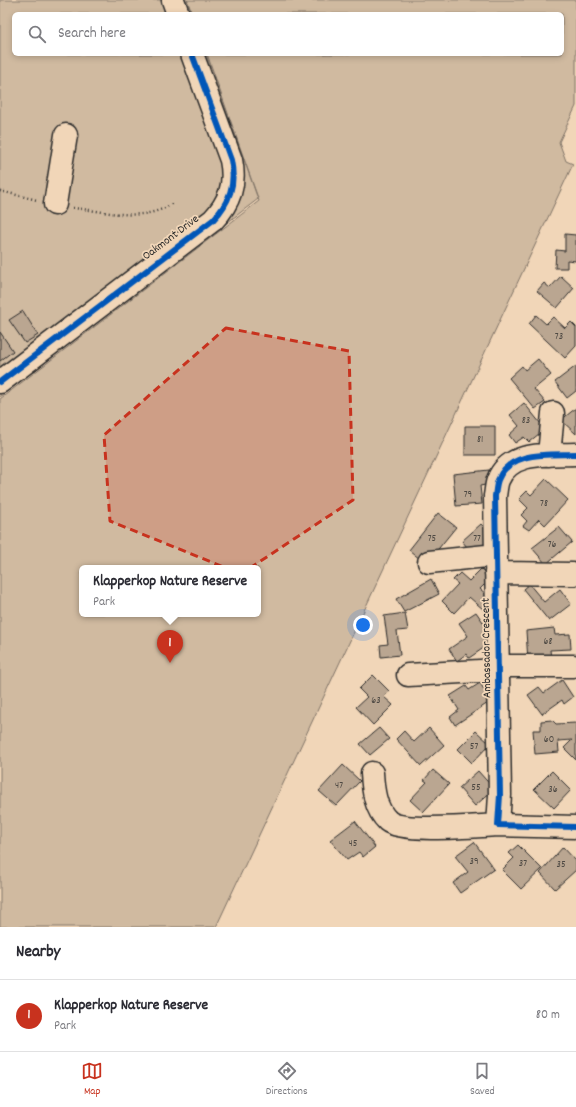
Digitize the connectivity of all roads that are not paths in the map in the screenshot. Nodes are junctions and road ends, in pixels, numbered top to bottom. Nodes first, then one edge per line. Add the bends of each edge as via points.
1 (173, 0) edge
2 (177, 12) edge
3 (193, 56) edge
4 (66, 135) dead end
5 (54, 204) road end
6 (0, 382) edge
7 (553, 413) dead end
8 (576, 454) edge
9 (549, 455) junction
10 (429, 562) dead end
11 (496, 564) junction
12 (573, 574) dead end
13 (574, 666) dead end
14 (498, 668) junction
15 (408, 675) dead end
16 (372, 773) dead end
17 (498, 826) junction
18 (576, 827) edge

1 - 2 street
3 - 6 street, Oakmont Drive via 231,160 233,180 227,203 212,220
4 - 5 street
7 - 9 street
8 - 9 street, Ambassador Crescent
9 - 11 street, Ambassador Crescent via 517,459 507,466 498,480 495,496
10 - 11 street
11 - 12 street
11 - 14 street, Ambassador Crescent
13 - 14 street, Ambassador Crescent
14 - 15 street, Ambassador Crescent
14 - 17 street, Ambassador Crescent
16 - 17 street via 373,791 382,814 396,825 422,828
17 - 18 street

